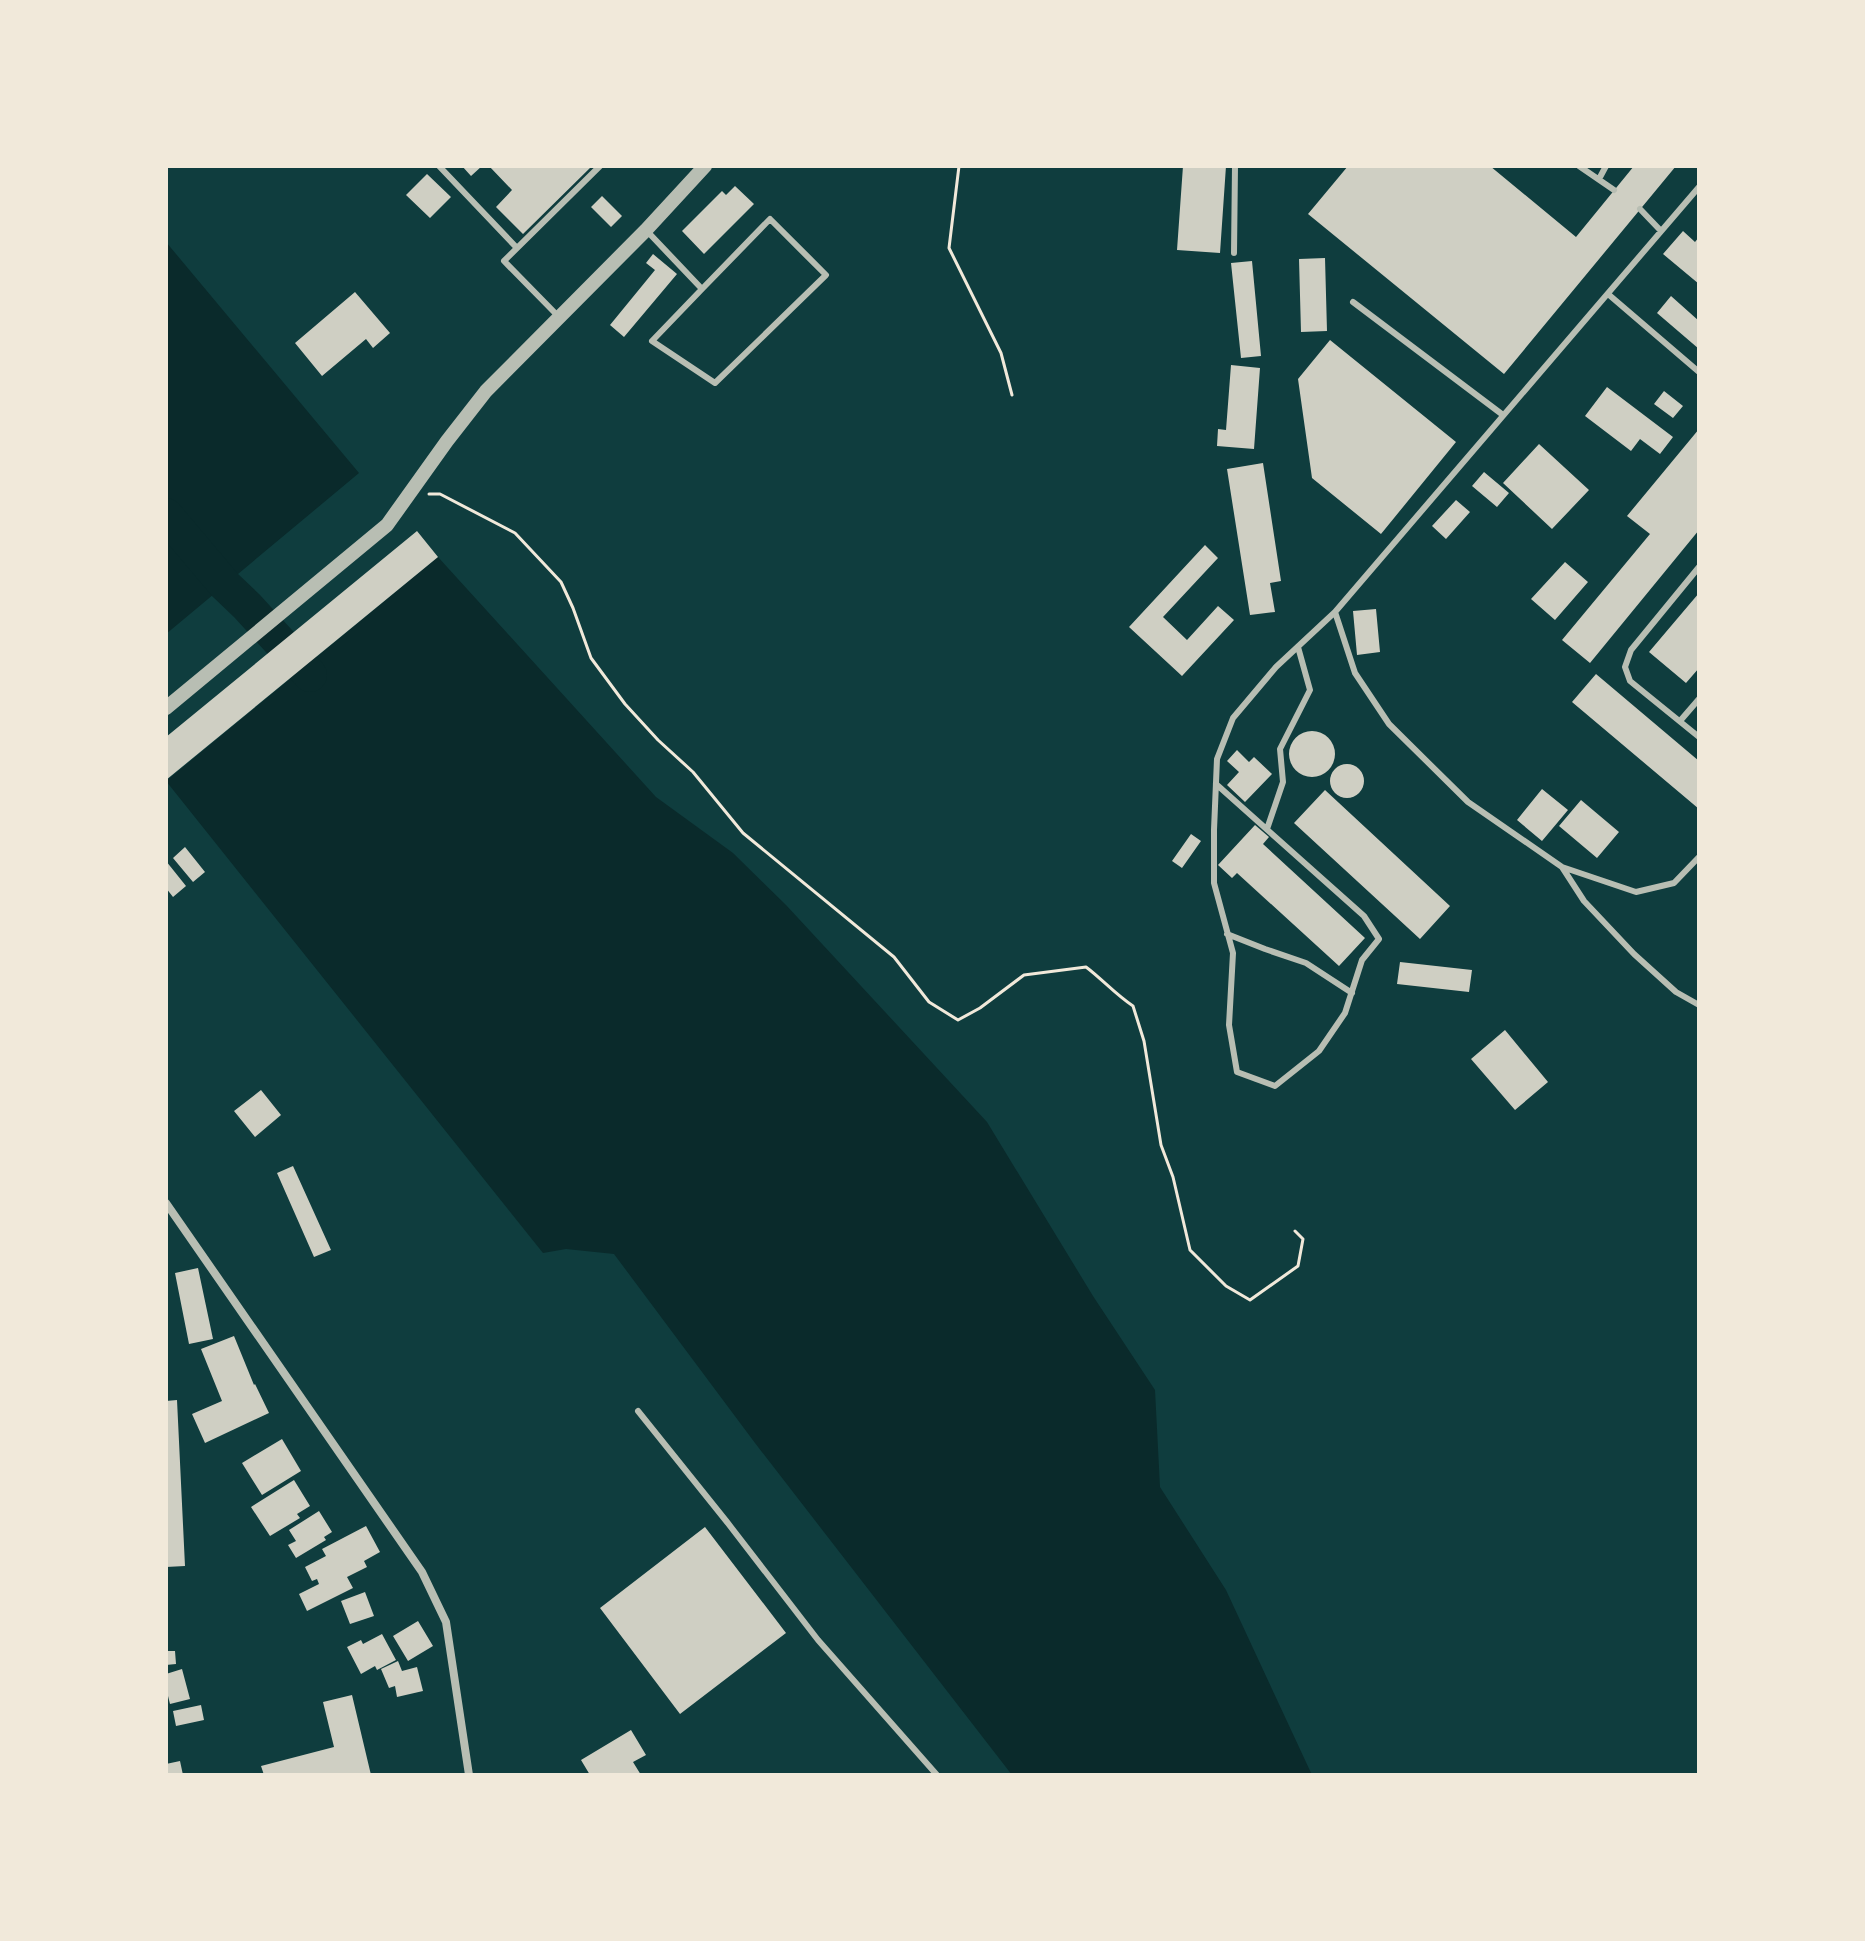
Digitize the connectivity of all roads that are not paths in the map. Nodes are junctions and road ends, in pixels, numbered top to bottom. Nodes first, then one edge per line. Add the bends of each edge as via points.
1 (439, 166) edge
2 (600, 166) edge
3 (705, 166) edge
4 (1235, 166) edge
5 (1579, 166) edge
6 (1606, 166) edge
7 (1599, 179) junction
8 (1699, 187) edge
9 (1614, 190) dead end
10 (1640, 209) dead end
11 (646, 230) junction
12 (1661, 231) junction
13 (517, 248) junction
14 (1234, 253) dead end
15 (702, 289) junction
16 (1608, 294) junction
17 (1353, 302) dead end
18 (559, 316) junction
19 (1699, 372) edge
20 (1503, 415) junction
21 (1699, 567) edge
22 (1335, 612) junction
23 (1298, 647) junction
24 (1699, 699) edge
25 (166, 708) edge
26 (1680, 721) junction
27 (1699, 737) edge
28 (1216, 784) junction
29 (1267, 829) junction
30 (1699, 857) edge
31 (1562, 867) junction
32 (1227, 934) junction
33 (1352, 993) junction
34 (1699, 1005) edge
35 (166, 1203) edge
36 (638, 1411) dead end
37 (469, 1775) edge
38 (937, 1775) edge

1 - 13 lane
2 - 13 lane
3 - 11 street
4 - 14 lane
5 - 7 lane
6 - 7 lane
7 - 9 lane
8 - 12 lane
10 - 12 lane
11 - 15 lane
11 - 18 street
12 - 16 lane
13 - 18 lane via 504,261
15 - 15 lane via 770,219 826,275 715,383 652,341
16 - 19 lane
16 - 20 lane
17 - 20 lane
18 - 25 street via 486,391 387,525
20 - 22 lane
21 - 26 lane via 1631,650 1625,667 1630,681
22 - 23 lane
22 - 31 lane via 1355,673 1389,724 1468,802
23 - 28 lane via 1233,718 1217,759
23 - 29 lane via 1310,690 1280,749 1283,782
24 - 26 lane
26 - 27 lane
28 - 29 lane
28 - 32 lane via 1214,883
29 - 33 lane via 1364,916 1379,939 1362,960
30 - 31 lane via 1674,883 1636,892
31 - 34 lane via 1584,901 1634,954
32 - 33 lane via 1306,963
32 - 33 lane via 1233,953 1229,1025 1237,1072 1275,1086 1319,1051
35 - 37 street via 422,1572 446,1622
36 - 38 lane via 818,1640

